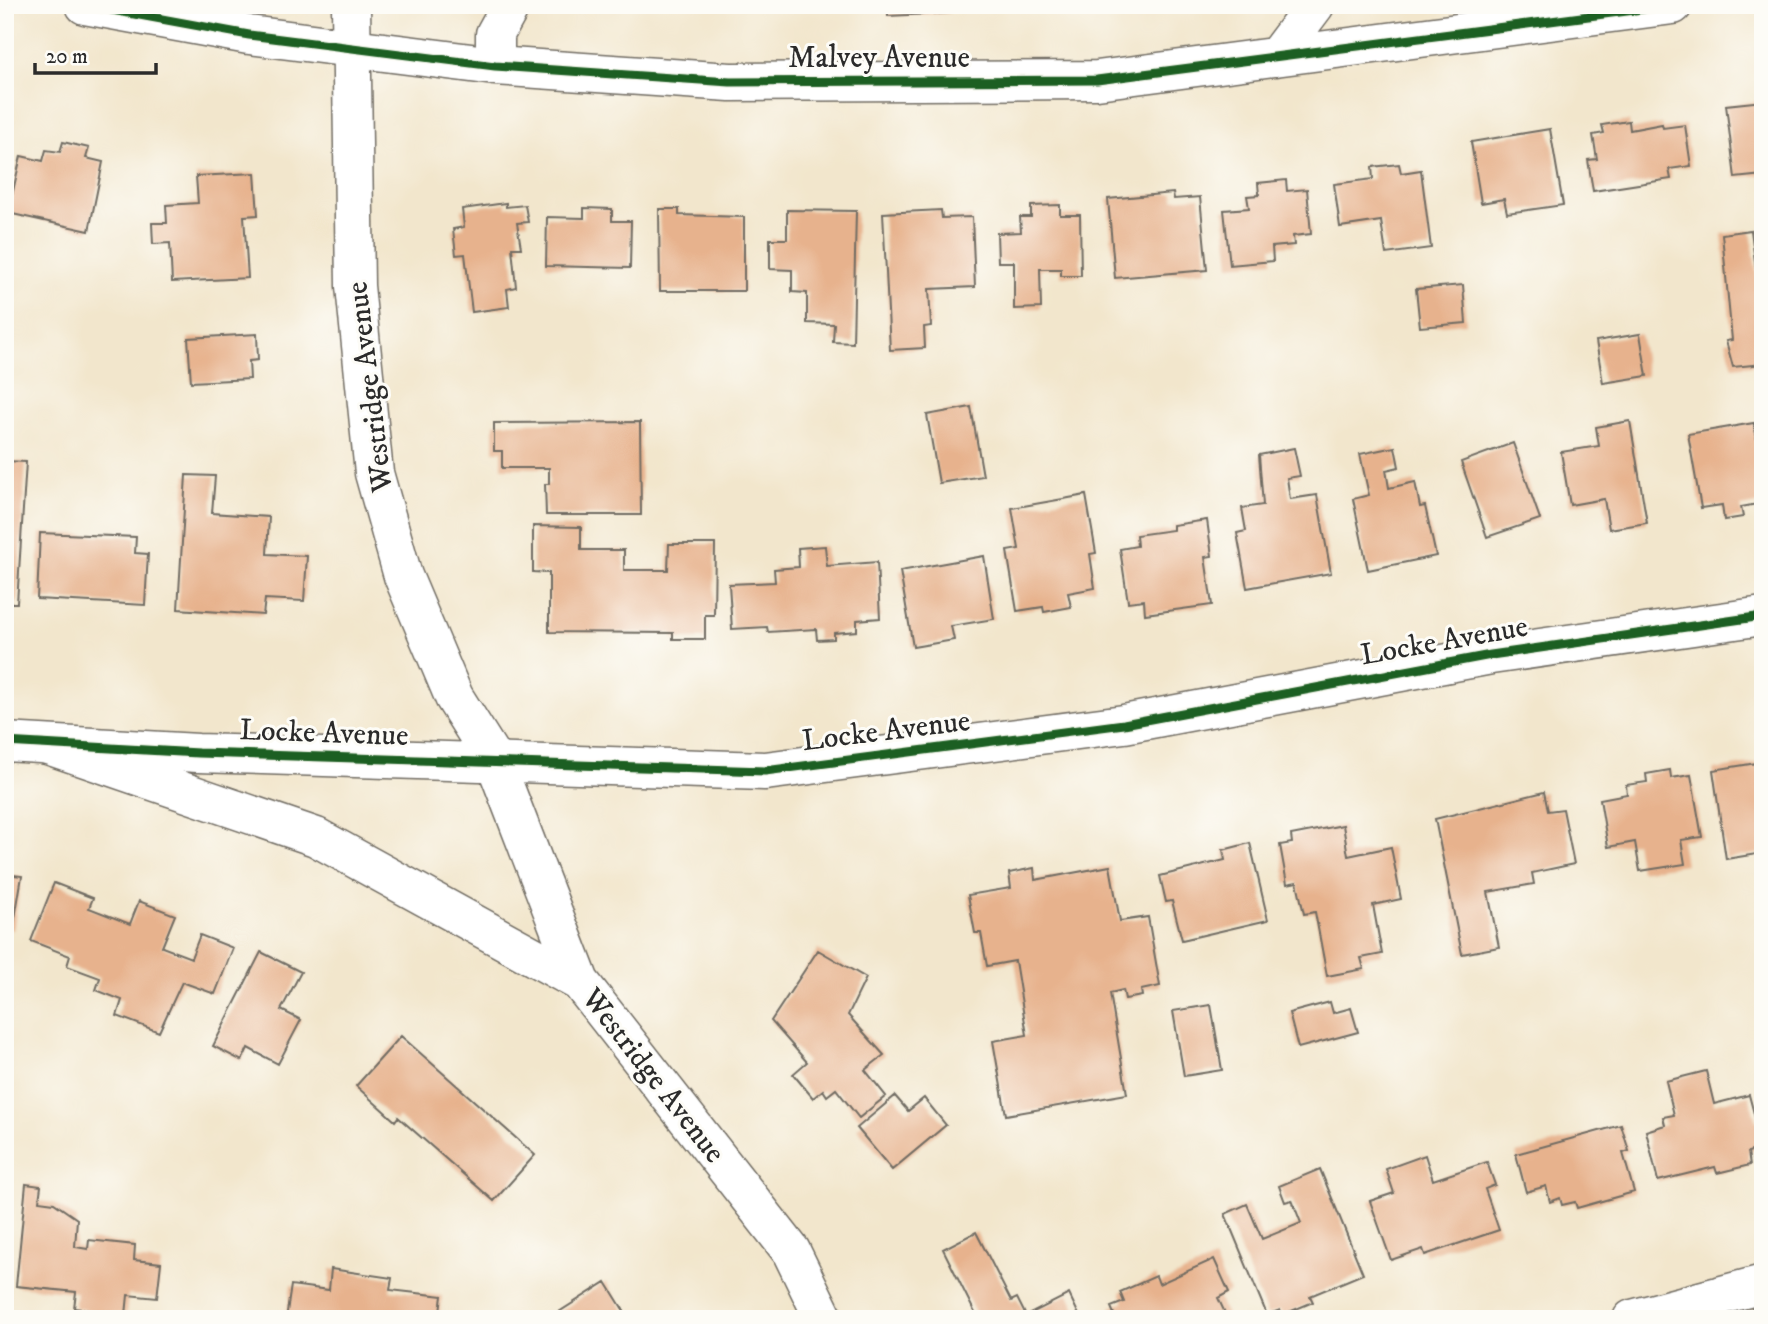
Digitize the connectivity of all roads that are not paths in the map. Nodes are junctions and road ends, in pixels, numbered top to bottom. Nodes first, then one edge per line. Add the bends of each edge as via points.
1 (85, 5) edge
2 (351, 5) edge
3 (511, 5) edge
4 (1315, 5) edge
5 (1673, 5) edge
6 (351, 48) junction
7 (1276, 57) junction
8 (495, 66) junction
9 (1763, 616) edge
10 (5, 742) edge
11 (48, 745) junction
12 (495, 762) junction
13 (580, 982) junction
14 (1763, 1284) edge
15 (824, 1319) edge
16 (1632, 1319) edge

1 - 6 street, Malvey Avenue
2 - 6 street, Westridge Avenue
3 - 8 street via 495,34
4 - 7 street
5 - 7 street, Malvey Avenue
6 - 8 street, Malvey Avenue
6 - 12 street, Westridge Avenue via 355,286 374,473 404,576 449,685
7 - 8 street, Malvey Avenue via 1084,80 730,82
9 - 12 street, Locke Avenue via 1491,655 1124,724 765,771
10 - 11 street, Locke Avenue
11 - 12 street, Locke Avenue
11 - 13 street via 316,837
12 - 13 street, Westridge Avenue
13 - 15 street, Westridge Avenue via 791,1251
14 - 16 street

